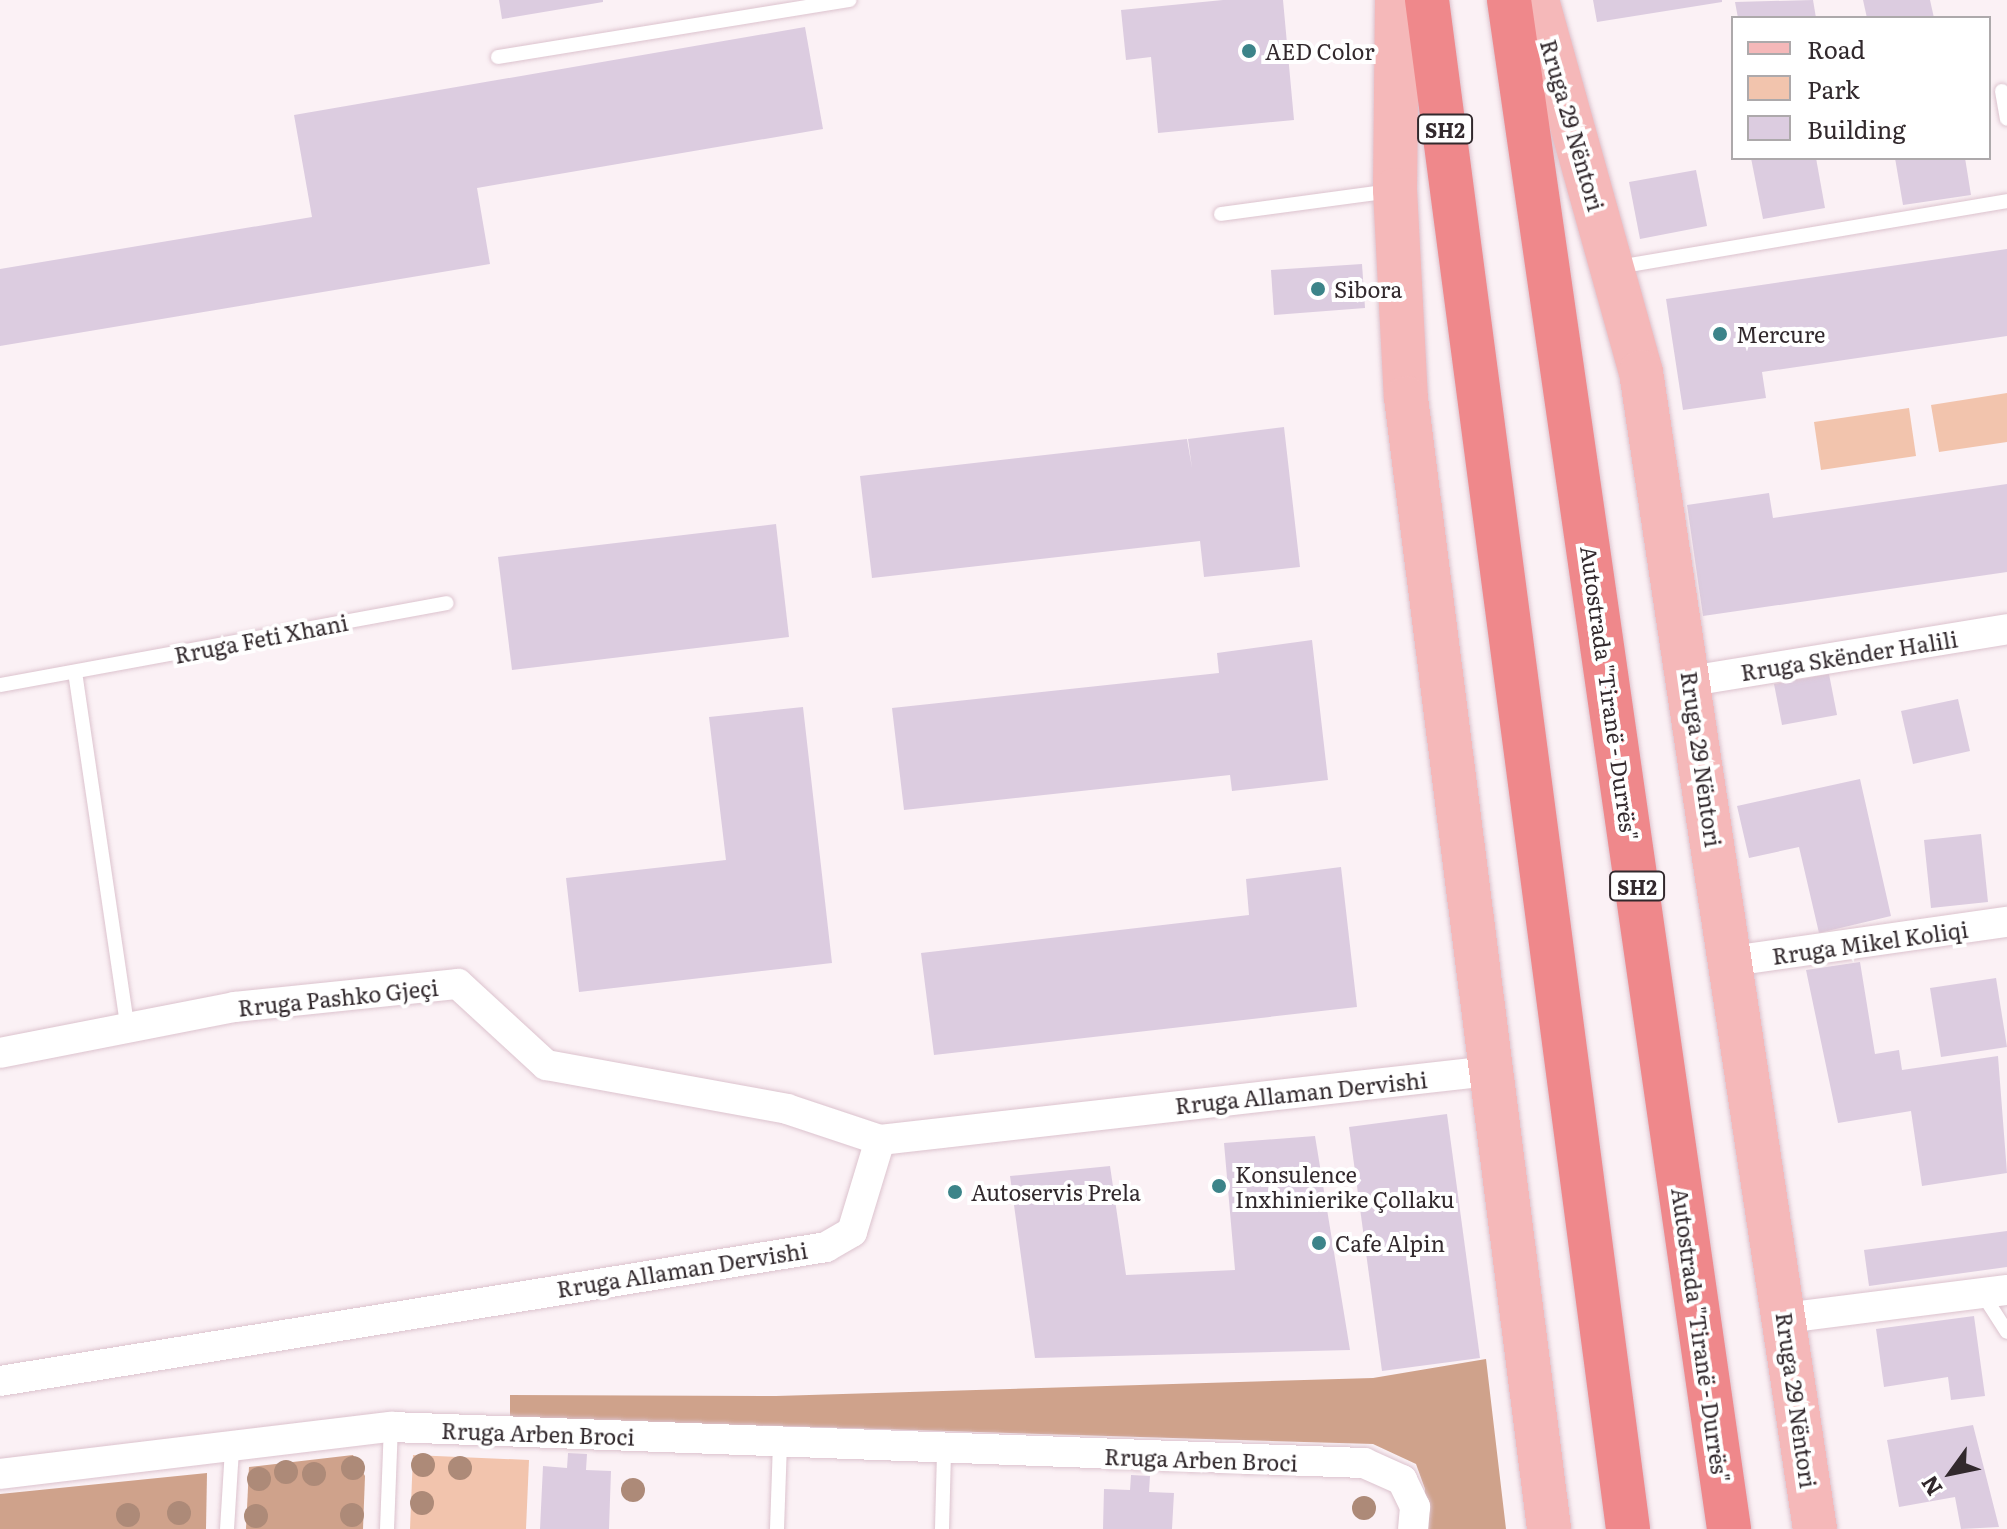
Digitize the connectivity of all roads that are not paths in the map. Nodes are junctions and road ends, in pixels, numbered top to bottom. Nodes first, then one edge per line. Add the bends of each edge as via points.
1 (849, 0) edge
2 (1397, 0) edge
3 (1427, 0) edge
4 (1509, 0) edge
5 (1537, 0) edge
6 (498, 57) dead end
7 (2002, 91) dead end
8 (2007, 119) edge
9 (1395, 190) junction
10 (2007, 201) edge
11 (1221, 214) dead end
12 (1613, 268) junction
13 (447, 603) dead end
14 (2007, 629) edge
15 (75, 672) junction
16 (1691, 681) junction
17 (0, 685) edge
18 (2007, 922) edge
19 (1732, 961) junction
20 (129, 1033) junction
21 (0, 1053) edge
22 (1488, 1071) junction
23 (880, 1140) junction
24 (1994, 1291) edge
25 (1785, 1318) junction
26 (2007, 1332) edge
27 (0, 1381) edge
28 (391, 1427) junction
29 (780, 1443) junction
30 (232, 1449) junction
31 (944, 1450) junction
32 (0, 1474) edge
33 (227, 1529) edge
34 (387, 1529) edge
35 (777, 1529) edge
36 (942, 1529) edge
37 (1413, 1529) edge
38 (1549, 1529) edge
39 (1628, 1529) edge
40 (1729, 1529) edge
41 (1815, 1529) edge

1 - 6 lane
2 - 9 main road
3 - 39 highway, SH2
4 - 40 highway, Autostrada "Tiranë - Durrës" / SH2
5 - 12 main road, Rruga 29 Nëntori
7 - 8 lane
9 - 11 lane
9 - 22 main road via 1406,398
10 - 12 lane
12 - 16 main road, Rruga 29 Nëntori via 1641,372
13 - 15 lane, Rruga Feti Xhani
14 - 16 street, Rruga Skënder Halili
15 - 17 lane, Rruga Feti Xhani
15 - 20 lane
16 - 19 main road, Rruga 29 Nëntori
18 - 19 street, Rruga Mikel Koliqi
19 - 25 main road, Rruga 29 Nëntori
20 - 21 street, Rruga Pashko Gjeçi
20 - 23 street, Rruga Pashko Gjeçi via 235,1007 458,984 546,1065 787,1109
22 - 23 street, Rruga Allaman Dervishi
22 - 38 main road
23 - 27 street, Rruga Allaman Dervishi via 852,1232 826,1247
24 - 25 street
24 - 26 lane
25 - 41 main road, Rruga 29 Nëntori
28 - 29 street, Rruga Arben Broci
28 - 30 street, Rruga Arben Broci
28 - 34 lane
29 - 31 street, Rruga Arben Broci
29 - 35 lane
30 - 32 street, Rruga Arben Broci
30 - 33 lane
31 - 36 lane
31 - 37 street, Rruga Arben Broci via 1364,1463 1402,1480 1415,1507

